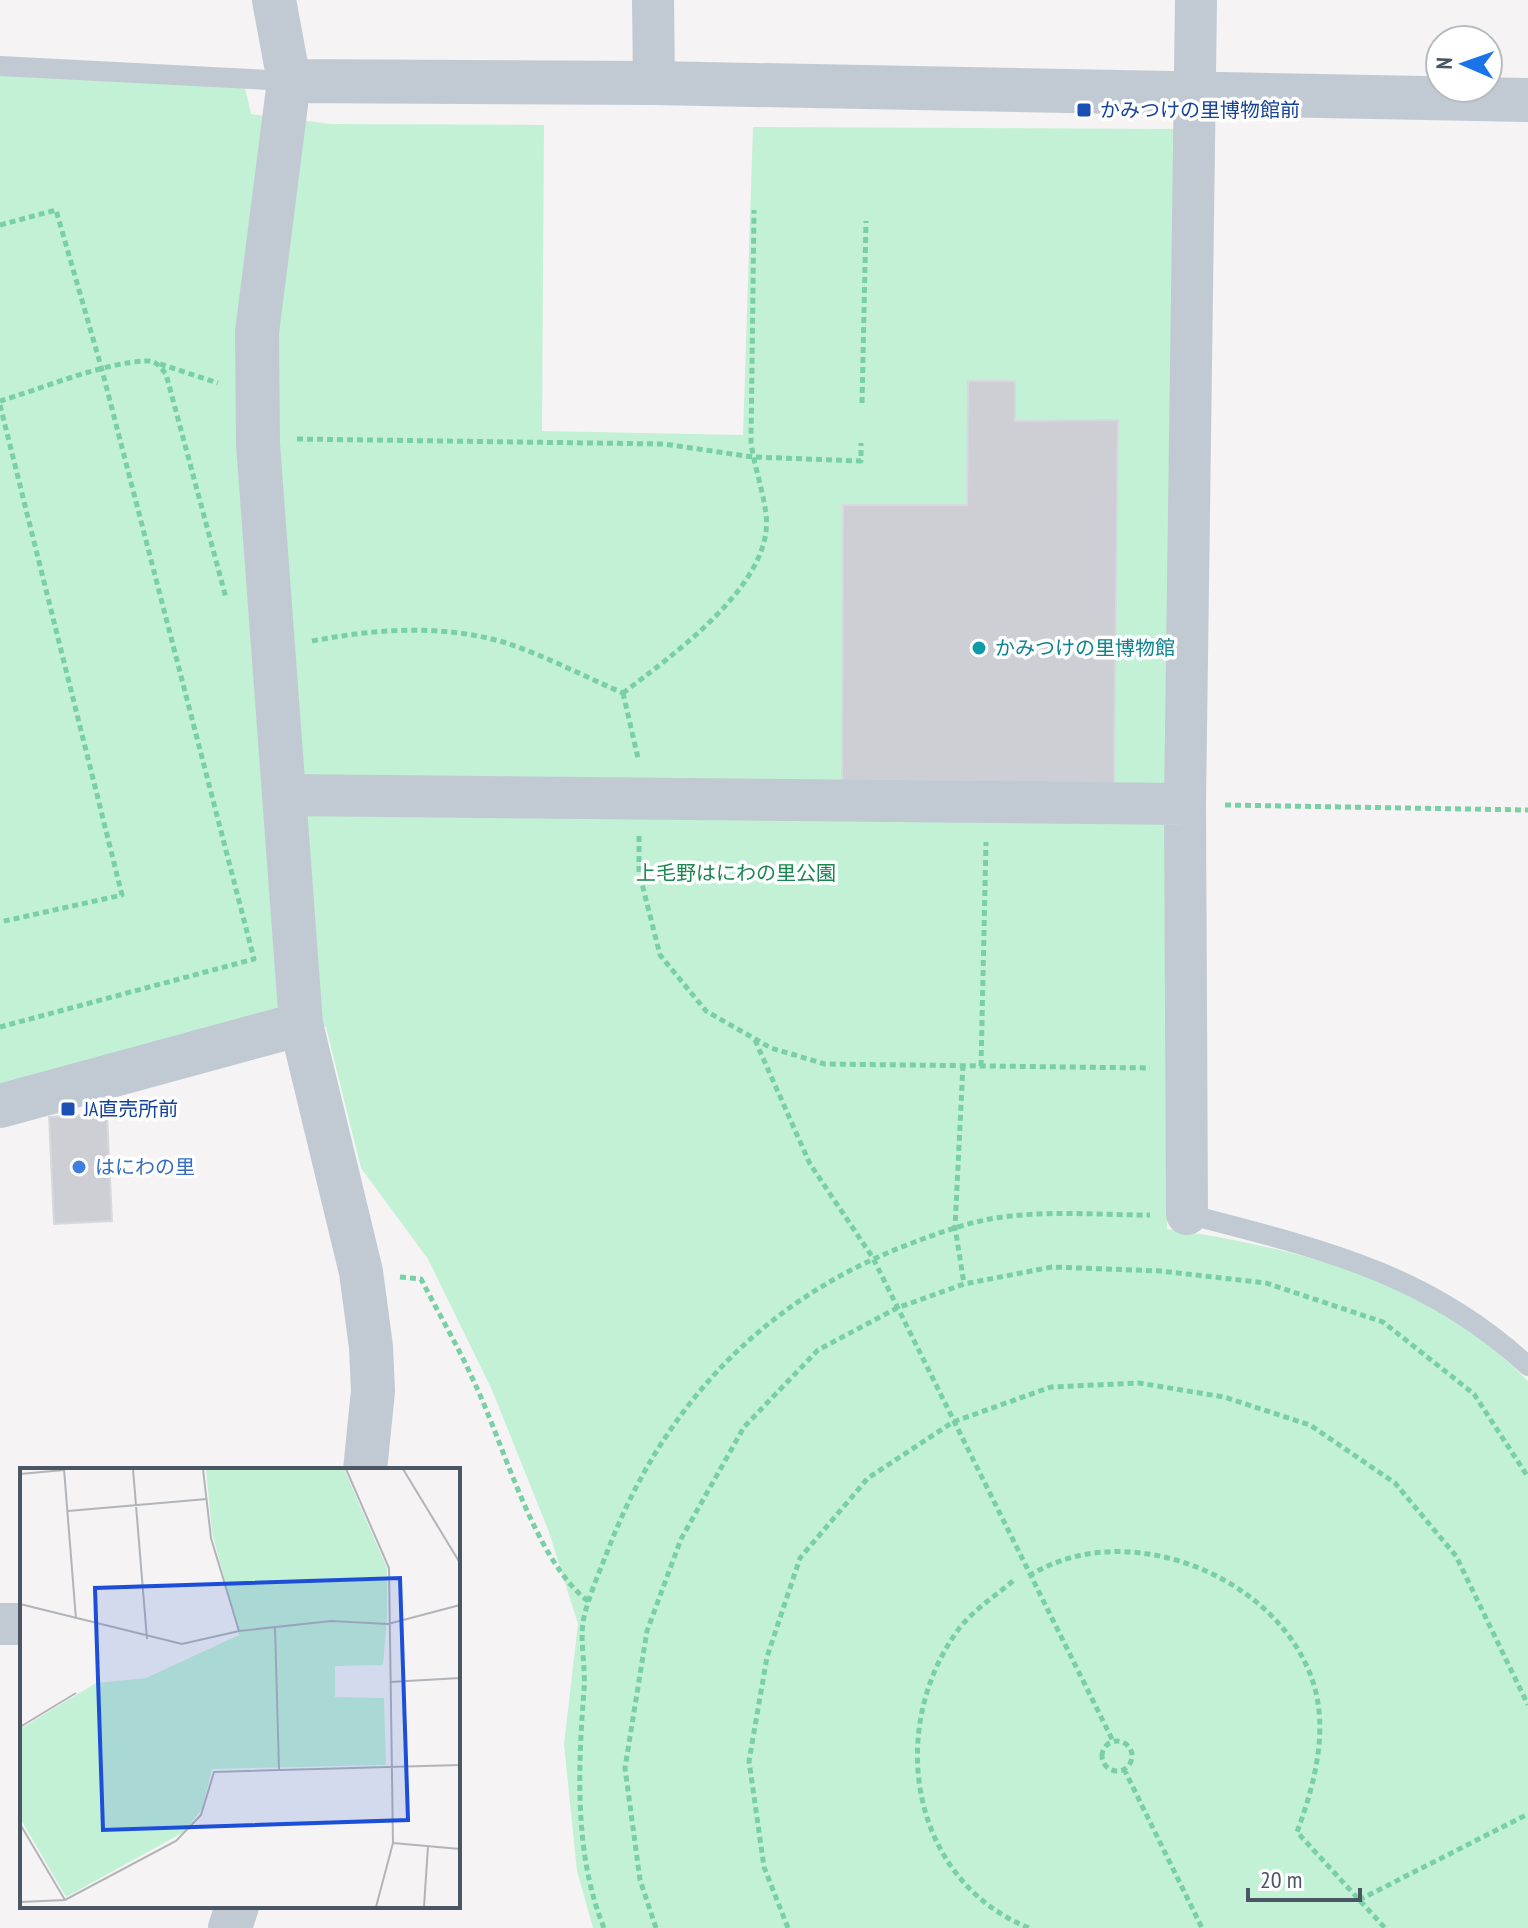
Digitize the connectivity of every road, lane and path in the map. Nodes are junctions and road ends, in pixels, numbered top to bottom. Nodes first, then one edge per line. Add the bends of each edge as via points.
1 (274, 0) edge
2 (653, 0) edge
3 (1196, 0) edge
4 (0, 66) edge
5 (289, 81) junction
6 (654, 83) junction
7 (1197, 94) junction
8 (1528, 100) edge
9 (754, 210) dead end
10 (866, 221) dead end
11 (0, 225) edge
12 (157, 363) junction
13 (102, 370) junction
14 (255, 383) junction
15 (0, 403) edge
16 (862, 403) dead end
17 (290, 440) dead end
18 (861, 443) dead end
19 (753, 457) junction
20 (226, 600) dead end
21 (302, 643) dead end
22 (623, 693) junction
23 (285, 795) junction
24 (639, 799) junction
25 (982, 802) junction
26 (1185, 804) junction
27 (1528, 810) edge
28 (0, 922) edge
29 (301, 1024) junction
30 (0, 1027) edge
31 (755, 1039) junction
32 (963, 1065) junction
33 (981, 1066) junction
34 (1184, 1068) junction
35 (0, 1106) edge
36 (1187, 1214) junction
37 (955, 1227) junction
38 (873, 1258) junction
39 (361, 1272) junction
40 (964, 1284) junction
41 (897, 1308) junction
42 (1528, 1366) edge
43 (953, 1422) junction
44 (365, 1468) edge
45 (1528, 1477) edge
46 (1029, 1576) junction
47 (1013, 1581) dead end
48 (588, 1601) junction
49 (1528, 1705) edge
50 (1113, 1741) junction
51 (1124, 1769) junction
52 (1528, 1814) edge
53 (1359, 1900) junction
54 (236, 1908) edge
55 (230, 1928) edge
56 (604, 1928) edge
57 (656, 1928) edge
58 (788, 1928) edge
59 (1029, 1928) edge
60 (1202, 1928) edge
61 (1385, 1928) edge

1 - 5 street
2 - 6 street
3 - 7 street
4 - 5 lane
5 - 6 street
5 - 14 street via 258,320
6 - 7 street
7 - 8 street
7 - 26 street
9 - 19 path
10 - 16 path
11 - 13 path via 56,210
12 - 13 path via 147,360
12 - 14 path via 220,384
12 - 20 path via 166,374
13 - 15 path
13 - 30 path via 254,959
14 - 23 street
15 - 28 path via 122,895
17 - 19 path via 314,436 634,443
18 - 19 path via 861,461
19 - 22 path via 766,515 754,567 702,632
21 - 22 path via 366,630 443,631 502,642
22 - 24 path via 642,773
23 - 24 street
23 - 29 street
24 - 25 street
24 - 31 path via 639,872 660,955 706,1011
25 - 26 street
25 - 33 path via 986,820
26 - 27 path
26 - 34 street
29 - 35 street
29 - 39 street
31 - 32 path via 825,1064
31 - 38 path via 810,1164
32 - 33 path
32 - 37 path
33 - 34 path
34 - 36 street
36 - 37 path via 1010,1216
36 - 42 lane via 1381,1270 1486,1330
37 - 38 path
37 - 40 path
38 - 41 path
38 - 48 path via 792,1305 711,1374 684,1406 617,1525
39 - 44 street via 373,1391
39 - 48 path via 421,1279 475,1383 534,1524 573,1590
40 - 41 path
40 - 45 path via 1052,1267 1160,1271 1266,1283 1383,1322 1474,1394
41 - 43 path
41 - 57 path via 818,1350 744,1427 681,1539 647,1631 625,1768 640,1880
43 - 46 path
43 - 49 path via 1051,1387 1139,1383 1224,1397 1310,1425 1395,1483 1456,1556
43 - 58 path via 868,1478 800,1558 767,1657 749,1761 764,1867
46 - 50 path
46 - 53 path via 1046,1565 1115,1550 1145,1553 1214,1573 1292,1638 1313,1683 1319,1720 1318,1757 1297,1832
47 - 59 path via 960,1628 938,1663 924,1700 916,1752 918,1792 950,1863 999,1916
48 - 56 path via 583,1622 581,1763 585,1865
50 - 51 path via 1130,1748 1132,1757
50 - 51 path via 1103,1752 1104,1762
51 - 60 path
52 - 53 path
53 - 61 path
54 - 55 street

